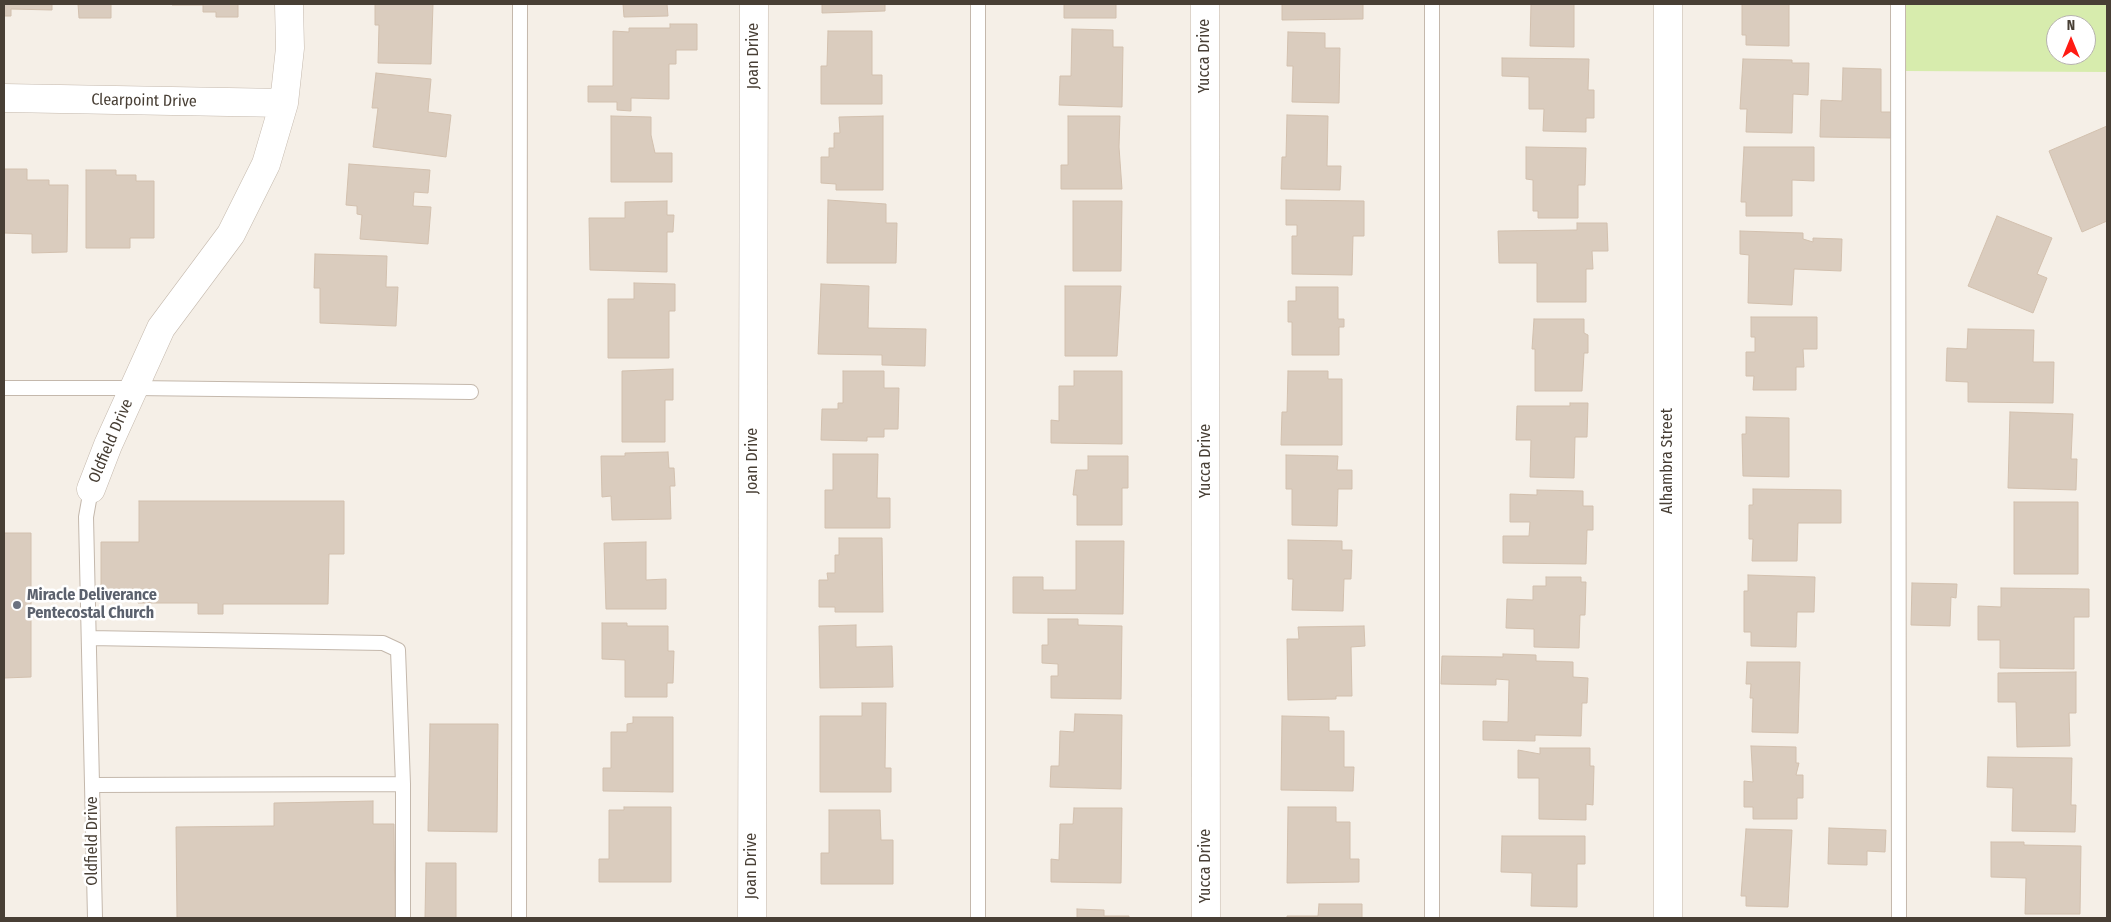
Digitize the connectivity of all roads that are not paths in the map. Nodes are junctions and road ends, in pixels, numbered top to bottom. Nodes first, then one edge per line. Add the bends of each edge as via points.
1 (289, 4) edge
2 (520, 4) edge
3 (754, 4) edge
4 (978, 4) edge
5 (1205, 4) edge
6 (1432, 4) edge
7 (1668, 4) edge
8 (1898, 4) edge
9 (4, 98) edge
10 (284, 103) junction
11 (4, 388) edge
12 (134, 388) junction
13 (471, 392) dead end
14 (91, 489) joint
15 (89, 638) junction
16 (403, 784) junction
17 (93, 785) junction
18 (94, 918) edge
19 (403, 918) edge
20 (518, 918) edge
21 (752, 918) edge
22 (978, 918) edge
23 (1206, 918) edge
24 (1432, 918) edge
25 (1668, 918) edge
26 (1899, 918) edge

1 - 10 street, Oldfield Drive via 290,48
2 - 20 lane
3 - 21 street, Joan Drive
4 - 22 lane
5 - 23 street, Yucca Drive
6 - 24 lane
7 - 25 street, Alhambra Street
8 - 26 lane
9 - 10 street, Clearpoint Drive
10 - 12 street, Oldfield Drive via 266,164 231,234 160,328
11 - 12 lane
12 - 13 lane
12 - 14 street, Oldfield Drive
14 - 15 lane, Oldfield Drive via 86,517
15 - 16 lane via 383,643 398,650
15 - 17 lane, Oldfield Drive
16 - 17 lane
16 - 19 lane
17 - 18 lane, Oldfield Drive

